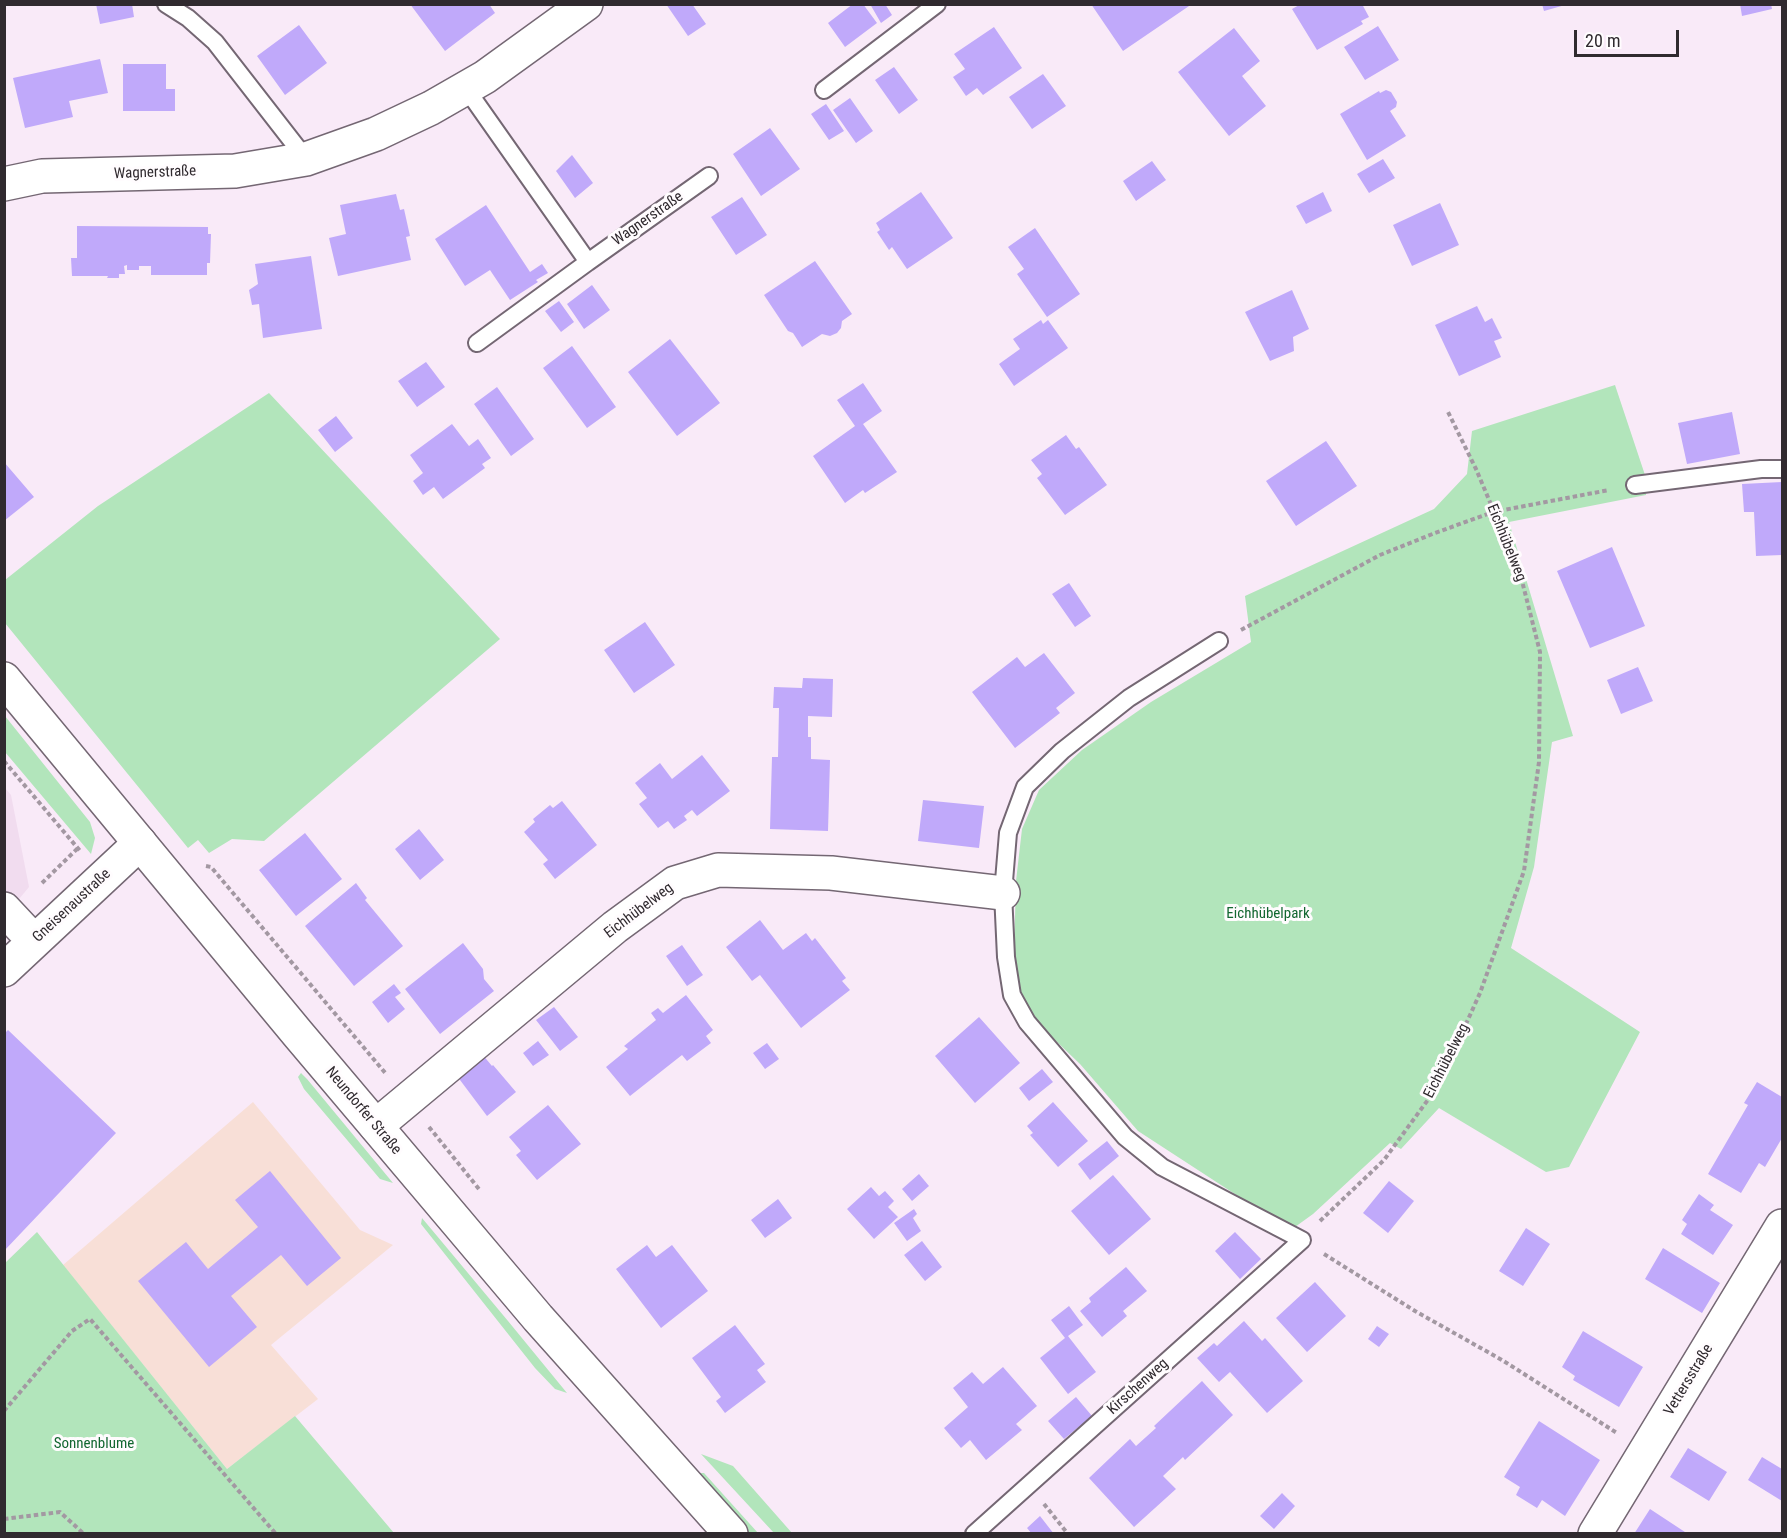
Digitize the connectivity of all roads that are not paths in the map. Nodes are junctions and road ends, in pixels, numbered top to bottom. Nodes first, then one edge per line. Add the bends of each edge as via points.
1 (166, 4) edge
2 (586, 4) edge
3 (937, 4) edge
4 (465, 87) junction
5 (824, 90) dead end
6 (306, 159) junction
7 (709, 176) dead end
8 (4, 184) edge
9 (588, 262) junction
10 (477, 343) dead end
11 (1782, 469) edge
12 (1635, 485) road end
13 (1219, 641) road end
14 (4, 680) edge
15 (140, 843) junction
16 (1003, 893) junction
17 (4, 909) edge
18 (34, 941) junction
19 (4, 970) edge
20 (376, 1126) junction
21 (1782, 1226) edge
22 (731, 1533) edge
23 (974, 1533) edge
24 (1595, 1533) edge

1 - 6 lane via 215,42
2 - 4 street, Wagnerstraße
3 - 5 lane
4 - 6 street, Wagnerstraße via 376,134
4 - 9 lane
6 - 8 street, Wagnerstraße via 235,171 42,176
7 - 9 lane, Wagnerstraße
9 - 10 lane, Wagnerstraße
11 - 12 lane
13 - 16 lane via 1129,698 1062,750 1025,787 1008,832
14 - 15 street, Neundorfer Straße
15 - 18 street, Gneisenaustraße
15 - 20 street, Neundorfer Straße
16 - 20 street, Eichhübelweg via 820,873 718,870 675,883 615,927
16 - 23 lane, Kirschenweg via 1012,995 1027,1022 1067,1071 1125,1137 1162,1167 1302,1240
17 - 18 street
18 - 19 street, Gneisenaustraße
20 - 22 street, Neundorfer Straße via 538,1318
21 - 24 street, Vettersstraße

